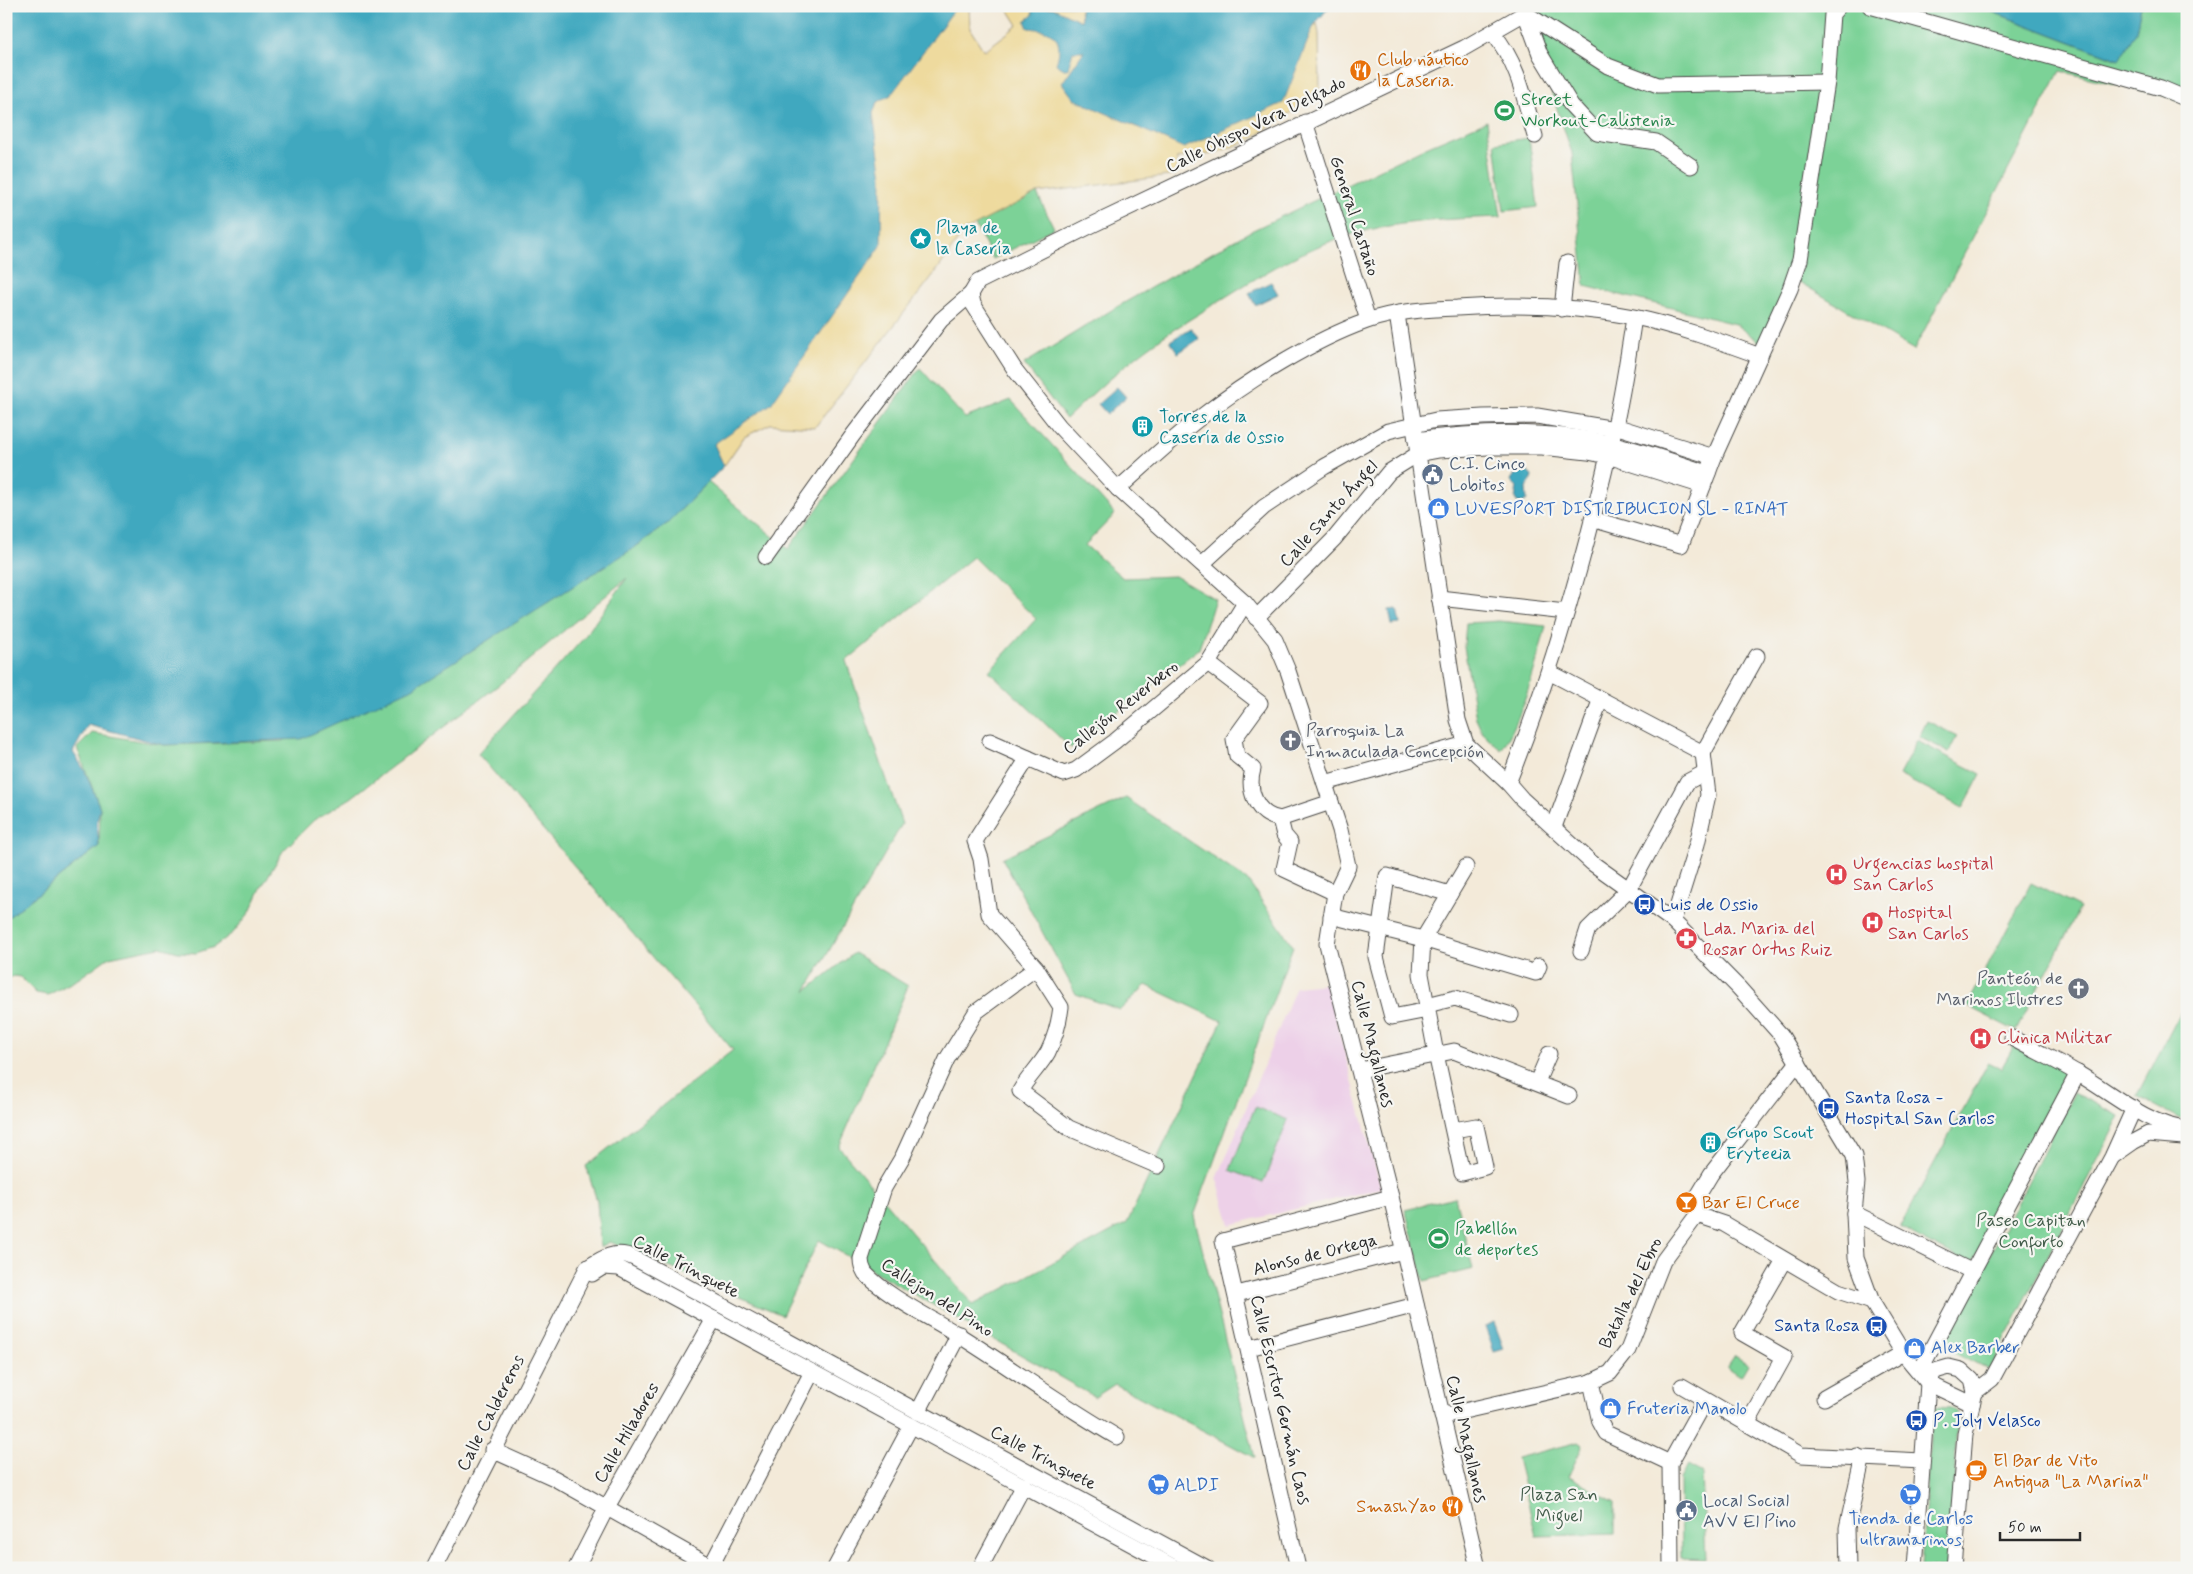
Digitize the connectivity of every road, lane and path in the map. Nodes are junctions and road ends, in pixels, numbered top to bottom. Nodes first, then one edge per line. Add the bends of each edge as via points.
1 (1839, 6) edge
2 (1870, 6) edge
3 (1525, 13) junction
4 (1493, 33) junction
5 (1827, 82) junction
6 (2187, 99) edge
7 (1305, 122) junction
8 (1535, 136) dead end
9 (1691, 166) dead end
10 (1566, 263) dead end
11 (971, 294) junction
12 (1562, 309) junction
13 (1396, 314) junction
14 (1634, 318) junction
15 (1368, 320) junction
16 (1760, 356) junction
17 (1414, 424) junction
18 (1615, 427) junction
19 (1417, 447) junction
20 (1609, 450) junction
21 (1714, 457) junction
22 (1705, 479) junction
23 (1118, 489) junction
24 (1592, 519) junction
25 (766, 557) dead end
26 (1202, 564) junction
27 (1439, 598) junction
28 (1245, 603) junction
29 (1566, 612) junction
30 (1256, 618) junction
31 (1756, 656) dead end
32 (1208, 663) junction
33 (1549, 672) junction
34 (1600, 701) junction
35 (990, 741) dead end
36 (1466, 744) junction
37 (1703, 753) junction
38 (1028, 758) junction
39 (1704, 773) junction
40 (1325, 782) junction
41 (1508, 783) junction
42 (1331, 802) junction
43 (1280, 819) junction
44 (1554, 827) junction
45 (1466, 867) dead end
46 (1629, 889) junction
47 (1335, 893) junction
48 (1450, 894) junction
49 (1330, 916) junction
50 (1672, 921) junction
51 (1380, 928) junction
52 (1423, 939) junction
53 (1581, 951) dead end
54 (1036, 968) junction
55 (1537, 970) dead end
56 (1428, 1007) junction
57 (1511, 1015) dead end
58 (2012, 1038) dead end
59 (1436, 1054) junction
60 (1549, 1054) dead end
61 (1798, 1062) junction
62 (1360, 1070) junction
63 (2078, 1073) junction
64 (1537, 1082) junction
65 (1569, 1096) dead end
66 (2134, 1108) junction
67 (2187, 1129) edge
68 (1454, 1130) dead end
69 (2187, 1137) edge
70 (2112, 1157) junction
71 (1158, 1166) dead end
72 (1391, 1197) junction
73 (1854, 1213) junction
74 (1697, 1215) junction
75 (1404, 1251) junction
76 (1784, 1260) junction
77 (1973, 1272) junction
78 (584, 1276) junction
79 (1237, 1294) junction
80 (1872, 1302) junction
81 (1416, 1304) junction
82 (714, 1319) junction
83 (959, 1334) junction
84 (1249, 1348) junction
85 (1903, 1353) junction
86 (812, 1372) junction
87 (1590, 1382) junction
88 (1928, 1382) junction
89 (1682, 1386) dead end
90 (1824, 1398) dead end
91 (1974, 1398) junction
92 (1705, 1400) junction
93 (1442, 1416) junction
94 (914, 1419) junction
95 (1748, 1424) junction
96 (1117, 1436) dead end
97 (492, 1450) junction
98 (1859, 1461) junction
99 (1922, 1461) junction
100 (1670, 1463) junction
101 (1024, 1485) junction
102 (607, 1507) junction
103 (711, 1567) edge
104 (434, 1568) edge
105 (576, 1568) edge
106 (835, 1568) edge
107 (980, 1568) edge
108 (1176, 1568) edge
109 (1207, 1568) edge
110 (1298, 1568) edge
111 (1478, 1568) edge
112 (1671, 1568) edge
113 (1848, 1568) edge
114 (1915, 1568) edge
115 (1954, 1568) edge

1 - 5 street via 1832,14
2 - 6 street via 2161,88
3 - 4 street, Calle Obispo Vera Delgado
3 - 5 street via 1608,66 1658,85
3 - 9 street via 1540,54 1571,106 1597,133 1656,142
4 - 7 street, Calle Obispo Vera Delgado
4 - 8 street via 1507,50 1516,71
5 - 16 street via 1800,260
7 - 11 street, Calle Obispo Vera Delgado via 978,282
7 - 15 street, General Castaño
10 - 12 street
11 - 23 street via 973,304 1015,370 1059,426
11 - 25 street, Calle Obispo Vera Delgado via 941,320 853,434
12 - 13 street via 1480,306
12 - 14 street
13 - 15 street
13 - 17 street
14 - 16 street via 1700,334
14 - 18 street
15 - 23 street via 1309,347 1201,417
16 - 21 street
17 - 18 street, Calle Santo Ángel via 1483,417 1537,416
17 - 19 street
17 - 26 street, Calle Santo Ángel via 1388,431 1324,467 1264,507
18 - 20 street
18 - 21 street, Calle Santo Ángel
19 - 20 street, Calle Santo Ángel via 1484,434 1536,433
19 - 27 street
19 - 30 street, Calle Santo Ángel via 1389,472 1334,539
20 - 22 street, Calle Santo Ángel
20 - 24 street
21 - 22 street
22 - 24 street via 1681,545
23 - 26 street
24 - 29 street
26 - 28 street, Calle Magallanes
27 - 29 street
27 - 36 street via 1458,720
28 - 30 street, Calle Magallanes
28 - 32 street, Callejón Reverbero
29 - 33 street
30 - 40 street, Calle Magallanes via 1275,640
31 - 37 street
32 - 38 street, Callejón Reverbero via 1076,770 1064,774
32 - 43 street via 1260,703 1234,739 1237,756 1253,769 1249,782 1259,809
33 - 34 street
33 - 41 street
34 - 37 street
34 - 44 street
35 - 38 street, Callejón Reverbero
36 - 40 street
36 - 41 street
37 - 39 street
38 - 54 street via 975,841 981,859 989,914
39 - 46 street via 1687,782
39 - 50 street via 1708,795 1697,844
40 - 42 street, Calle Magallanes
41 - 44 street
42 - 43 street
42 - 47 street, Calle Magallanes via 1348,866
43 - 47 street via 1284,835 1290,842 1284,869
44 - 46 street via 1592,862
45 - 48 street
46 - 50 street
46 - 53 street via 1588,929
47 - 49 street, Calle Magallanes
48 - 51 street via 1388,876
48 - 52 street
49 - 51 street
49 - 62 street, Calle Magallanes via 1327,944
50 - 61 street via 1750,1000
51 - 52 street
51 - 56 street via 1376,956 1392,1017
52 - 55 street
52 - 56 street via 1421,974
54 - 71 street via 1061,1007 1058,1026 1047,1053 1020,1091 1069,1128
54 - 83 street, Callejon del Pino via 976,1012 947,1059 903,1156 884,1188 861,1259 862,1269 872,1279
56 - 57 street via 1455,998
56 - 59 street
58 - 63 street
59 - 62 street
59 - 64 street via 1454,1051
59 - 68 street
60 - 64 street
61 - 73 street via 1854,1156 1858,1182
61 - 74 street, Batalla del Ebro via 1711,1174 1696,1200
62 - 72 street, Calle Magallanes
63 - 66 street
63 - 77 street
64 - 65 street
66 - 67 street via 2169,1125
66 - 70 street
69 - 70 street via 2148,1134
70 - 91 street via 1992,1379
72 - 75 street, Calle Magallanes
72 - 79 street, Calle Escritor Germán Caos via 1223,1241
73 - 77 street
73 - 80 street via 1858,1267
74 - 76 street via 1724,1224
74 - 87 street, Batalla del Ebro via 1663,1261 1628,1350 1610,1373
75 - 79 street, Alonso de Ortega
75 - 81 street, Calle Magallanes
76 - 80 street via 1838,1291
76 - 95 street via 1742,1333 1784,1357
77 - 88 street via 1925,1361
78 - 82 street, Calle Trinquete via 603,1267 619,1268
78 - 94 street, Calle Trinquete via 586,1268 600,1259 612,1254 628,1254
78 - 97 street, Calle Caldereros
79 - 84 street, Calle Escritor Germán Caos
80 - 85 street
81 - 84 street
81 - 93 street, Calle Magallanes
82 - 86 street, Calle Trinquete
82 - 102 street, Calle Hiladores
83 - 94 street
83 - 96 street, Callejon del Pino via 1078,1415
84 - 110 street, Calle Escritor Germán Caos
85 - 88 street
85 - 90 street
86 - 94 street, Calle Trinquete
86 - 103 street
87 - 93 street, Batalla del Ebro
87 - 100 street via 1606,1433
88 - 91 street
88 - 91 street via 1935,1371 1956,1368 1972,1380
88 - 99 street
89 - 92 street
91 - 115 street via 1965,1434
92 - 95 street
92 - 100 street
93 - 111 street, Calle Magallanes
94 - 101 street, Calle Trinquete
94 - 106 street
94 - 109 street, Calle Trinquete
95 - 98 street via 1801,1455
97 - 102 street
97 - 104 street, Calle Caldereros
98 - 99 street
98 - 113 street via 1847,1528
99 - 114 street
100 - 112 street
101 - 107 street
101 - 108 street, Calle Trinquete
102 - 103 street
102 - 105 street, Calle Hiladores

